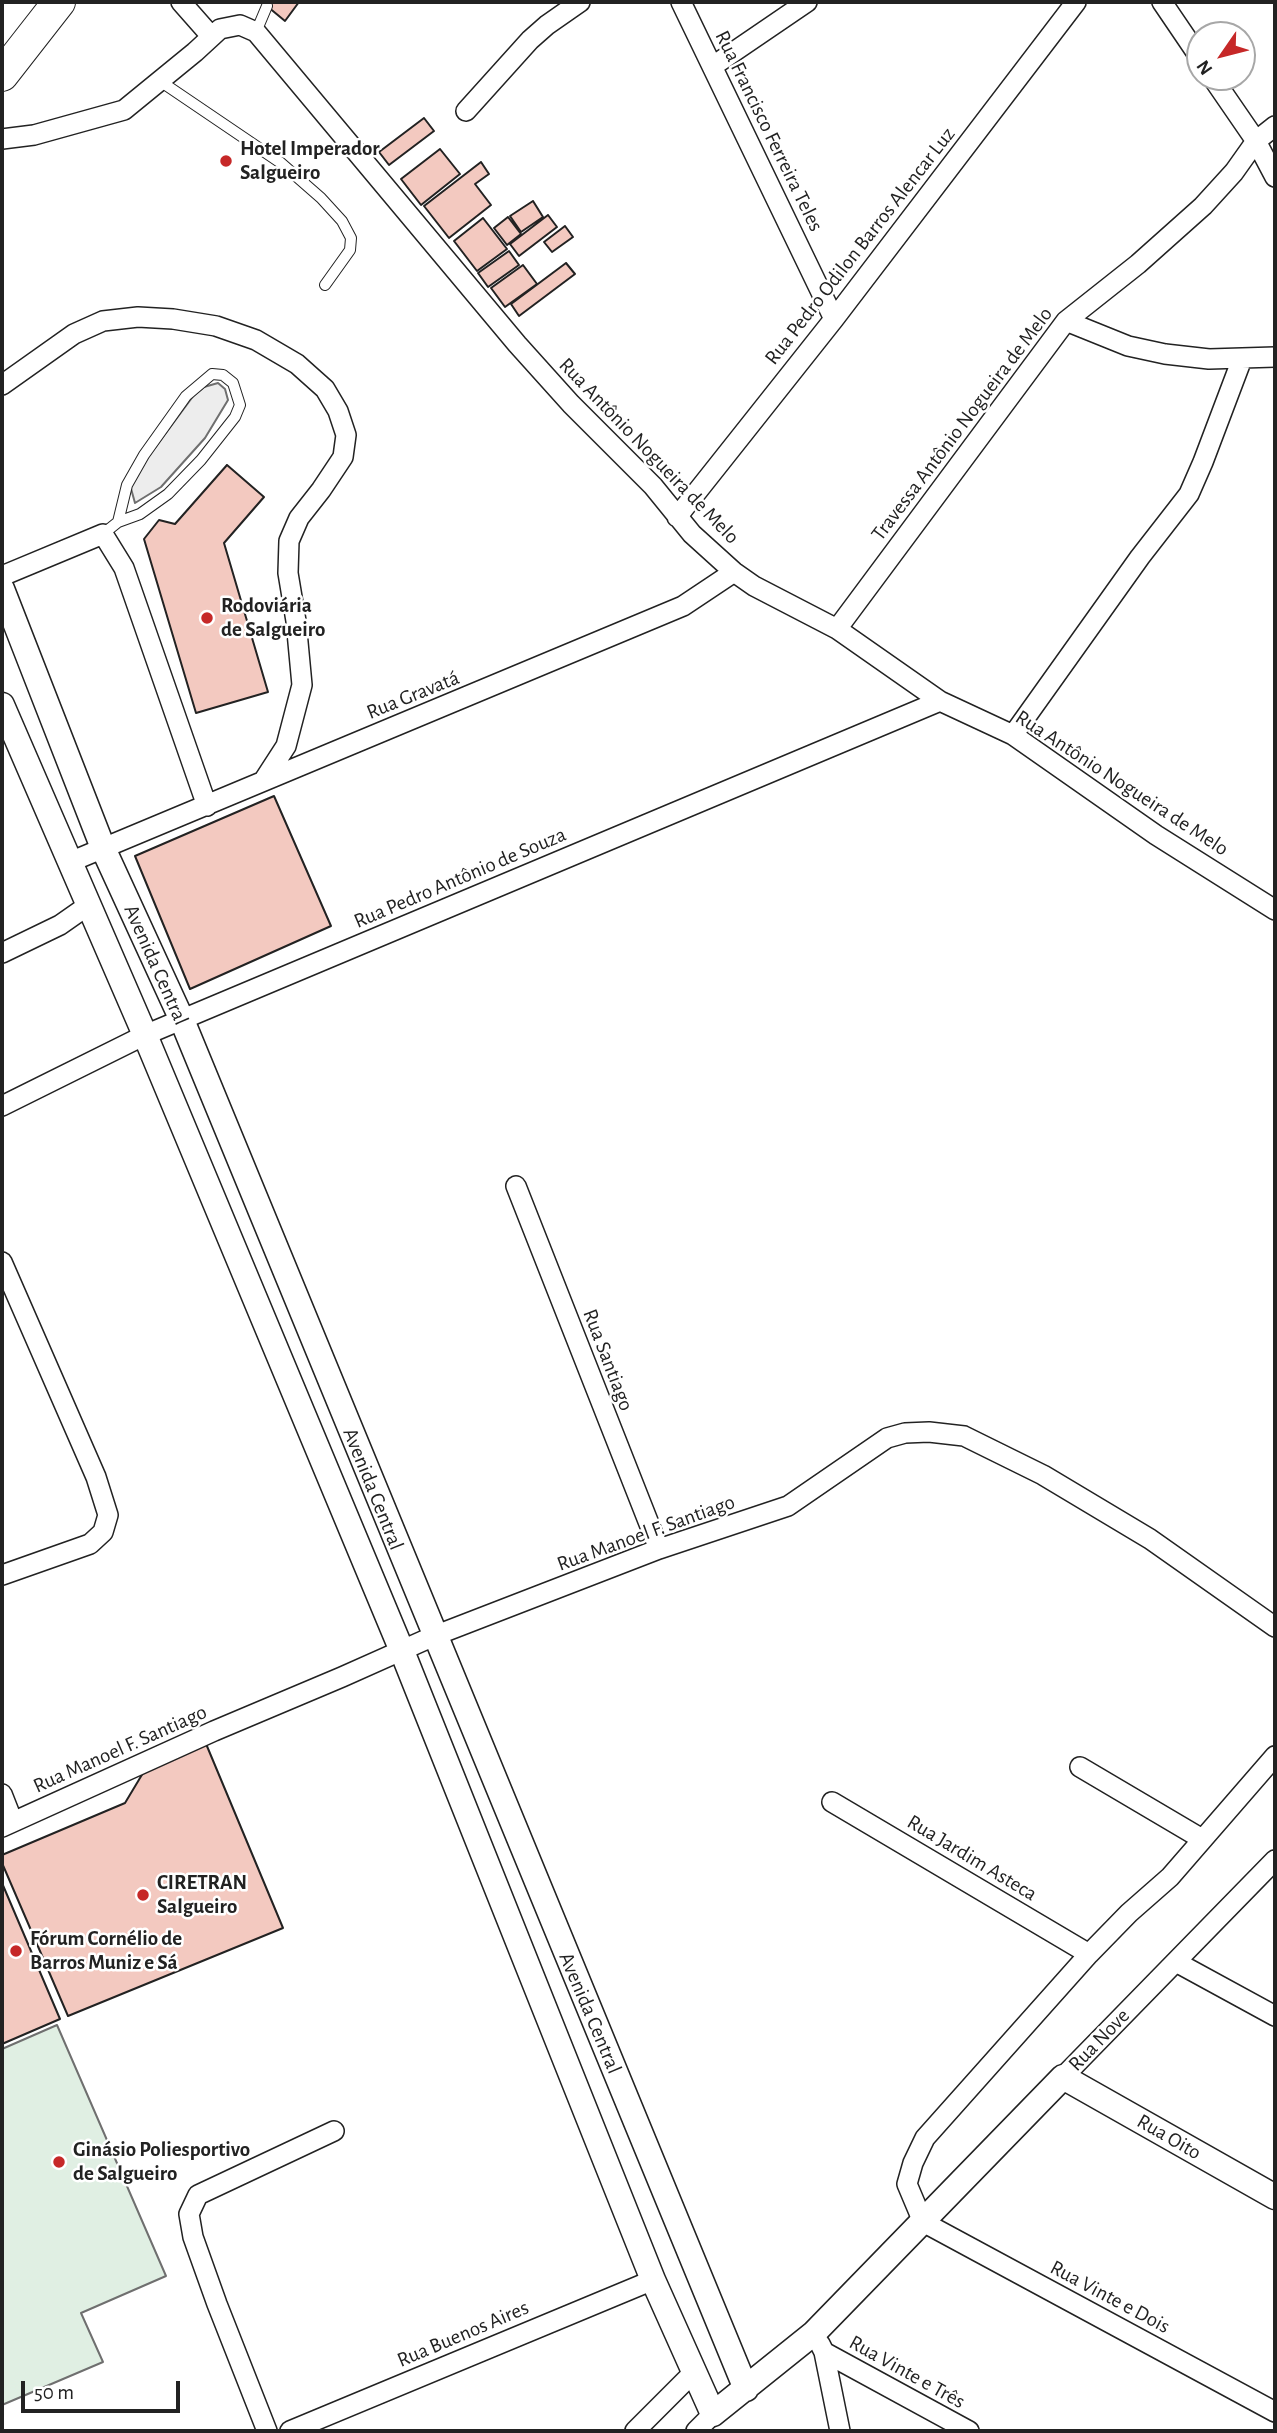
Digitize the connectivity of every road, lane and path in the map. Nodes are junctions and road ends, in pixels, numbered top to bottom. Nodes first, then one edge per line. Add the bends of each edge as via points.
1 (59, 2) edge
2 (181, 2) edge
3 (580, 2) edge
4 (681, 2) edge
5 (807, 2) edge
6 (1076, 2) edge
7 (1162, 2) edge
8 (267, 6) dead end
9 (256, 32) junction
10 (211, 36) junction
11 (1186, 37) edge
12 (712, 66) junction
13 (2, 75) edge
14 (160, 81) junction
15 (1222, 91) edge
16 (466, 111) dead end
17 (1275, 126) edge
18 (2, 139) edge
19 (1256, 141) junction
20 (1275, 177) edge
21 (325, 285) dead end
22 (834, 319) junction
23 (1066, 321) junction
24 (1275, 357) edge
25 (1241, 359) junction
26 (2, 385) edge
27 (677, 517) junction
28 (111, 528) junction
29 (734, 572) junction
30 (2, 576) edge
31 (2, 589) edge
32 (836, 629) junction
33 (940, 701) junction
34 (2, 705) edge
35 (1013, 736) junction
36 (264, 780) junction
37 (207, 806) junction
38 (103, 848) junction
39 (70, 862) junction
40 (90, 904) junction
41 (1275, 910) edge
42 (2, 953) edge
43 (182, 1020) junction
44 (145, 1035) junction
45 (2, 1106) edge
46 (516, 1186) dead end
47 (2, 1262) edge
48 (659, 1549) junction
49 (2, 1575) edge
50 (1275, 1627) edge
51 (433, 1636) junction
52 (402, 1651) junction
53 (1275, 1756) edge
54 (1080, 1767) dead end
55 (2, 1794) edge
56 (832, 1802) dead end
57 (7, 1825) edge
58 (1202, 1839) junction
59 (1275, 1860) edge
60 (1090, 1954) junction
61 (1176, 1962) junction
62 (1275, 2016) edge
63 (1063, 2077) junction
64 (334, 2131) dead end
65 (1275, 2197) edge
66 (923, 2222) junction
67 (653, 2280) junction
68 (819, 2343) junction
69 (694, 2372) junction
70 (746, 2389) junction
71 (1275, 2412) edge
72 (705, 2422) edge
73 (267, 2431) edge
74 (290, 2431) edge
75 (635, 2431) edge
76 (840, 2431) edge
77 (969, 2431) edge

1 - 13 highway
2 - 10 street
3 - 16 street via 530,40
4 - 12 street, Rua Francisco Ferreira Teles
5 - 12 street
6 - 22 street, Rua Pedro Odilon Barros Alencar Luz
7 - 11 street
8 - 9 lane
9 - 10 street via 230,25
9 - 27 street, Rua Antônio Nogueira de Melo via 517,344
10 - 14 street
12 - 22 street, Rua Francisco Ferreira Teles
14 - 18 street via 124,110 34,135
14 - 21 lane via 281,163 342,221 351,238 350,250
15 - 19 street
17 - 19 street, Travessa Antônio Nogueira de Melo
19 - 20 street
19 - 23 street, Travessa Antônio Nogueira de Melo via 1203,206
22 - 27 street, Rua Pedro Odilon Barros Alencar Luz
23 - 25 street via 1128,346 1166,354
23 - 32 street, Travessa Antônio Nogueira de Melo
24 - 25 street
25 - 35 street via 1189,494
26 - 36 street via 74,334 103,321 138,317 216,326 256,340 297,364 325,389 346,435 343,457 299,518 289,541 288,573 302,685 286,746
27 - 29 street, Rua Antônio Nogueira de Melo
28 - 28 lane via 169,494 219,439 240,405 233,383 223,375 212,374 186,397 127,485
28 - 30 street
28 - 37 street
29 - 32 street, Rua Antônio Nogueira de Melo
29 - 36 street, Rua Gravatá via 683,606
31 - 38 street, Avenida Central
32 - 33 street, Rua Antônio Nogueira de Melo
33 - 35 street, Rua Antônio Nogueira de Melo
33 - 43 street, Rua Pedro Antônio de Souza
34 - 39 street, Avenida Central
35 - 41 street, Rua Antônio Nogueira de Melo
36 - 37 street, Rua Gravatá
37 - 38 street, Rua Gravatá
38 - 39 street, Rua Gravatá
38 - 43 street, Avenida Central
39 - 40 street, Avenida Central
40 - 42 street via 60,925
40 - 44 street, Avenida Central
43 - 44 street, Rua Pedro Antônio de Souza
43 - 51 street, Avenida Central
44 - 45 street, Rua Pedro Antônio de Souza
44 - 52 street, Avenida Central
46 - 48 street, Rua Santiago
47 - 49 street via 96,1477 107,1515 103,1532 90,1544
48 - 50 street, Rua Manoel F. Santiago via 788,1506 887,1438 929,1432 964,1436 1043,1475 1150,1539
48 - 51 street, Rua Manoel F. Santiago
51 - 52 street, Rua Manoel F. Santiago
51 - 70 street, Avenida Central
52 - 57 street, Rua Manoel F. Santiago
52 - 67 street, Avenida Central
53 - 58 street
54 - 58 street
55 - 57 street
56 - 60 street, Rua Jardim Asteca
58 - 60 street via 1170,1877
59 - 61 street, Rua Nove
60 - 66 street via 925,2138 906,2184
61 - 62 street
61 - 63 street, Rua Nove
63 - 65 street, Rua Oito
63 - 66 street, Rua Nove
64 - 73 street via 198,2195 189,2214 209,2282
66 - 68 street, Rua Nove
66 - 71 street, Rua Vinte e Dois
67 - 69 street, Avenida Central
67 - 74 street, Rua Buenos Aires
68 - 70 street, Rua Nove
68 - 76 street
68 - 77 street, Rua Vinte e Três
69 - 72 street, Avenida Central
69 - 75 street
70 - 72 street, Rua Nove

